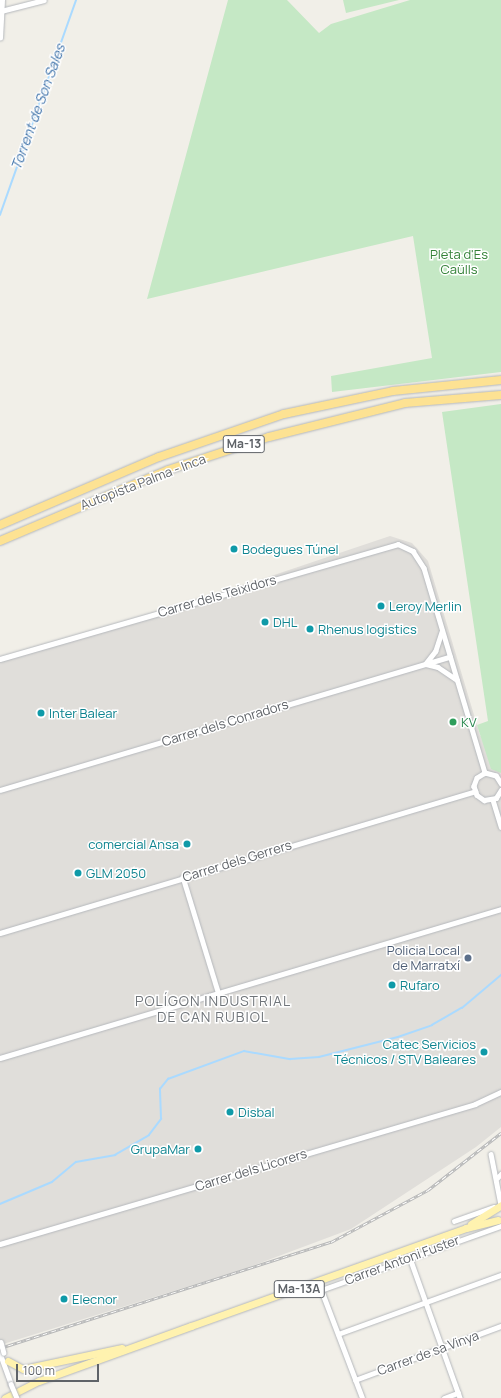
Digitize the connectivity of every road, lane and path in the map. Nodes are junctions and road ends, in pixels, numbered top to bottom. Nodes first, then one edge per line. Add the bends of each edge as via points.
1 (2, 0) edge
2 (44, 0) edge
3 (1, 11) junction
4 (0, 38) edge
5 (501, 380) edge
6 (501, 395) edge
7 (0, 525) edge
8 (0, 542) edge
9 (442, 630) junction
10 (450, 657) junction
11 (0, 659) edge
12 (426, 664) junction
13 (457, 680) junction
14 (485, 773) junction
15 (501, 783) edge
16 (0, 790) edge
17 (501, 790) edge
18 (474, 791) junction
19 (493, 800) junction
20 (501, 827) edge
21 (183, 877) junction
22 (500, 911) edge
23 (0, 932) edge
24 (219, 994) junction
25 (0, 1058) edge
26 (501, 1092) edge
27 (490, 1154) dead end
28 (501, 1174) edge
29 (496, 1178) junction
30 (498, 1207) edge
31 (454, 1221) dead end
32 (500, 1222) edge
33 (466, 1228) junction
34 (0, 1244) edge
35 (410, 1258) junction
36 (501, 1275) edge
37 (426, 1302) junction
38 (501, 1326) edge
39 (338, 1334) junction
40 (0, 1342) edge
41 (443, 1347) junction
42 (132, 1348) junction
43 (2, 1354) edge
44 (8, 1361) joint
45 (355, 1380) junction
46 (39, 1382) junction
47 (0, 1396) edge
48 (459, 1396) edge
49 (6, 1398) edge
50 (16, 1398) edge
51 (362, 1398) edge
52 (444, 1398) edge

1 - 3 street
2 - 3 street
3 - 4 street
5 - 7 highway, Autopista Palma - Inca / Ma-13 via 393,391 277,416 159,457
6 - 8 highway, Autopista Palma - Inca / Ma-13 via 405,404 276,435 168,470
9 - 10 street, Carrer dels Teixidors
9 - 11 street, Carrer dels Teixidors via 420,558 407,546 389,545
9 - 12 street via 436,650
10 - 12 street, Carrer dels Conradors
10 - 13 street, Carrer dels Teixidors
12 - 13 street via 438,667
12 - 16 street, Carrer dels Conradors
13 - 14 street, Carrer dels Teixidors
14 - 15 street via 496,776
14 - 18 street via 475,782
17 - 19 street
18 - 19 street via 484,800
18 - 21 street, Carrer dels Gerrers
19 - 20 street
21 - 23 street, Carrer dels Gerrers
21 - 24 street
22 - 24 street
24 - 25 street
26 - 34 street, Carrer dels Licorers via 475,1104
27 - 29 street
28 - 29 street
29 - 30 street
30 - 31 street
30 - 32 main road
30 - 33 main road, Ma-13A
32 - 33 main road, Ma-13A
32 - 35 street, Carrer Antoni Fuster
33 - 42 main road, Ma-13A
35 - 37 street
35 - 39 street, Carrer Antoni Fuster via 321,1290
36 - 37 street
37 - 39 street
37 - 41 street
38 - 41 street, Carrer de sa Vinya
39 - 45 street, Carrer Antoni Fuster
40 - 43 street, bridge
41 - 45 street, Carrer de sa Vinya
41 - 48 street
42 - 44 main road via 23,1369
42 - 46 main road, Ma-13A
43 - 44 street
43 - 50 street, bridge
45 - 51 street, Carrer Antoni Fuster
46 - 47 main road, Ma-13A
46 - 49 main road, Ma-13A
48 - 52 street

